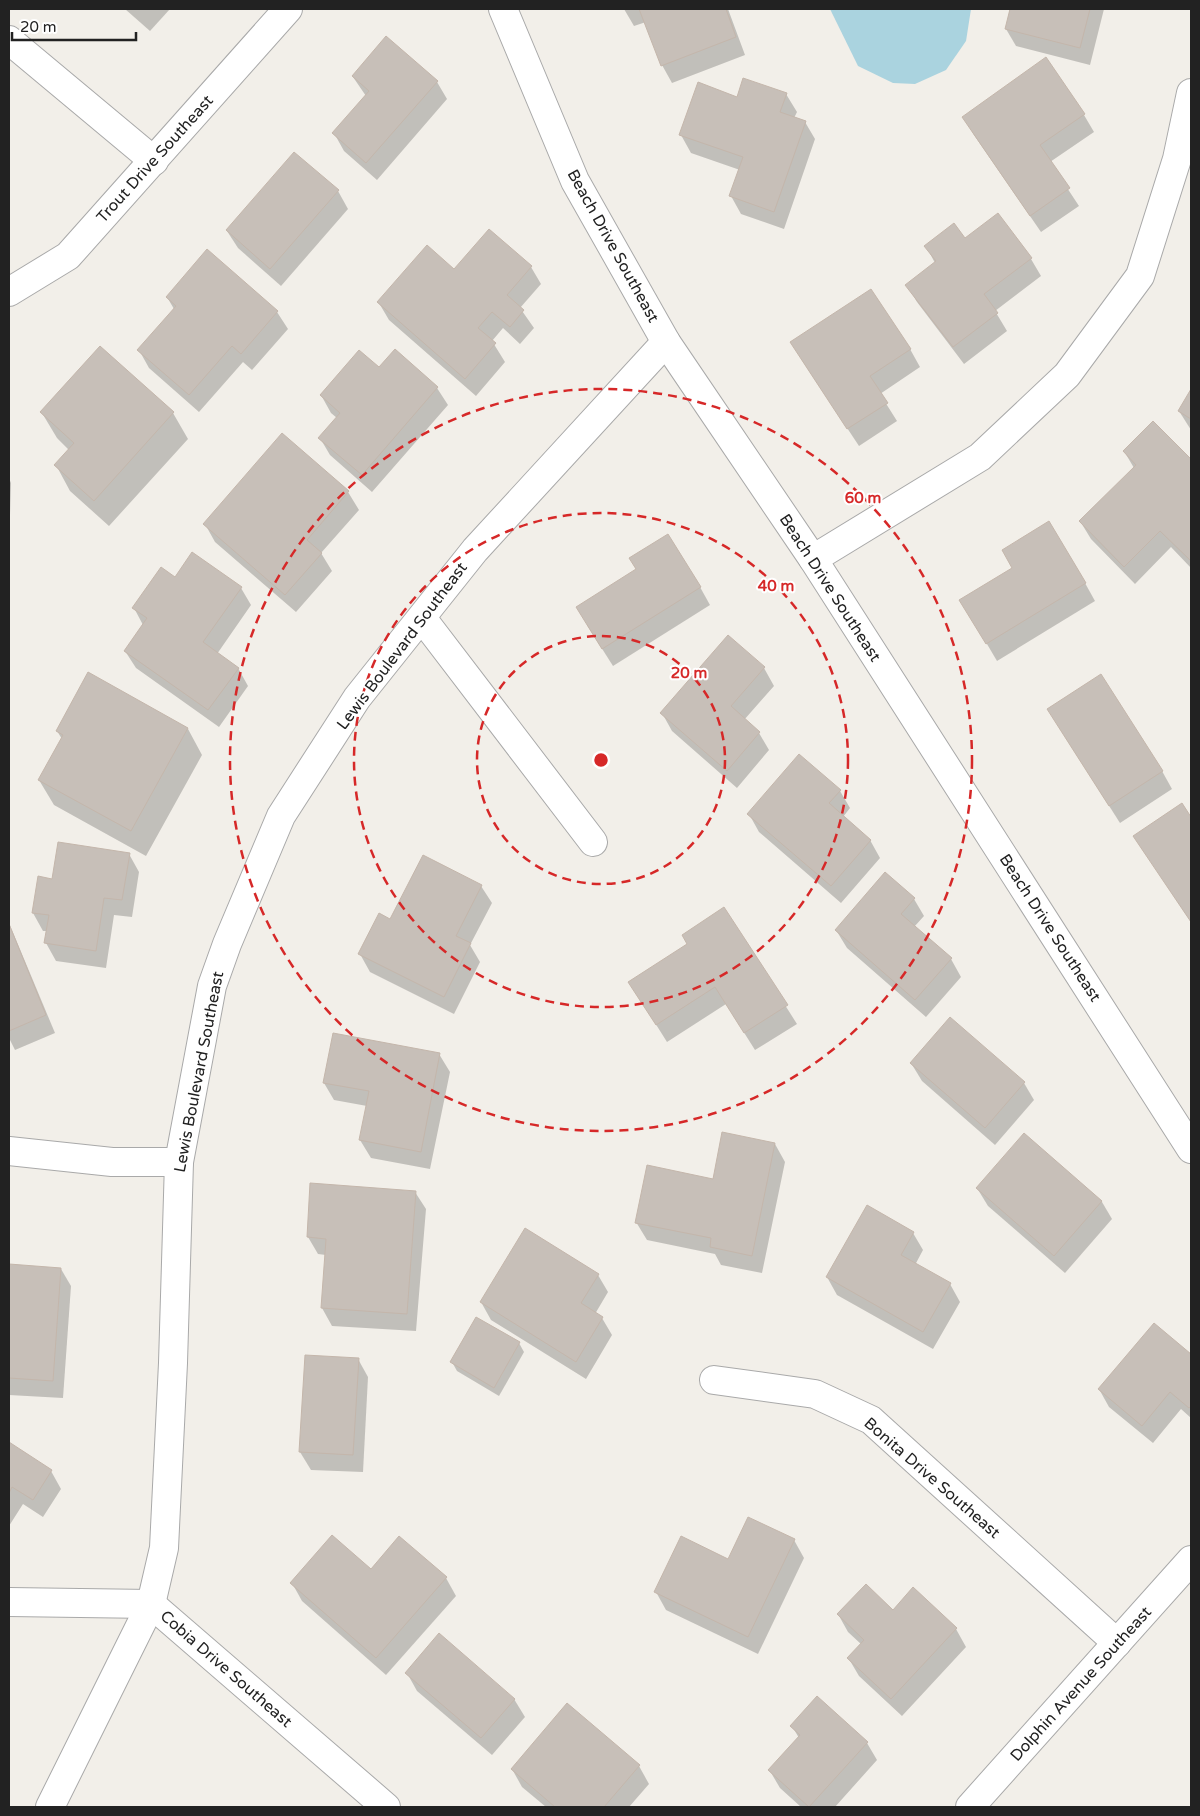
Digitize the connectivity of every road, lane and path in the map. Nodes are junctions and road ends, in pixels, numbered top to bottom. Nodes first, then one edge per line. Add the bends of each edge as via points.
1 (288, 9) edge
2 (503, 9) edge
3 (9, 40) edge
4 (1191, 93) edge
5 (154, 161) junction
6 (9, 292) edge
7 (666, 342) junction
8 (813, 559) junction
9 (422, 618) junction
10 (594, 842) dead end
11 (1191, 1149) edge
12 (9, 1151) edge
13 (179, 1162) junction
14 (714, 1380) dead end
15 (1191, 1560) edge
16 (9, 1602) edge
17 (151, 1604) junction
18 (1117, 1643) junction
19 (50, 1807) edge
20 (386, 1807) edge
21 (970, 1807) edge

1 - 5 street, Trout Drive Southeast
2 - 7 street, Beach Drive Southeast via 575,181
3 - 5 street
4 - 8 street via 1177,159 1140,276 1067,375 980,457
5 - 6 street, Trout Drive Southeast via 68,256
7 - 8 street, Beach Drive Southeast
7 - 9 street, Lewis Boulevard Southeast via 476,550
8 - 11 street, Beach Drive Southeast
9 - 10 street
9 - 13 street, Lewis Boulevard Southeast via 357,698 281,816 212,986
12 - 13 street via 112,1162
13 - 17 street, Lewis Boulevard Southeast via 164,1548
14 - 18 street, Bonita Drive Southeast via 815,1394 871,1420
15 - 18 street, Dolphin Avenue Southeast
16 - 17 street, Cobia Drive Southeast
17 - 19 street, Lewis Boulevard Southeast
17 - 20 street, Cobia Drive Southeast
18 - 21 street, Dolphin Avenue Southeast

